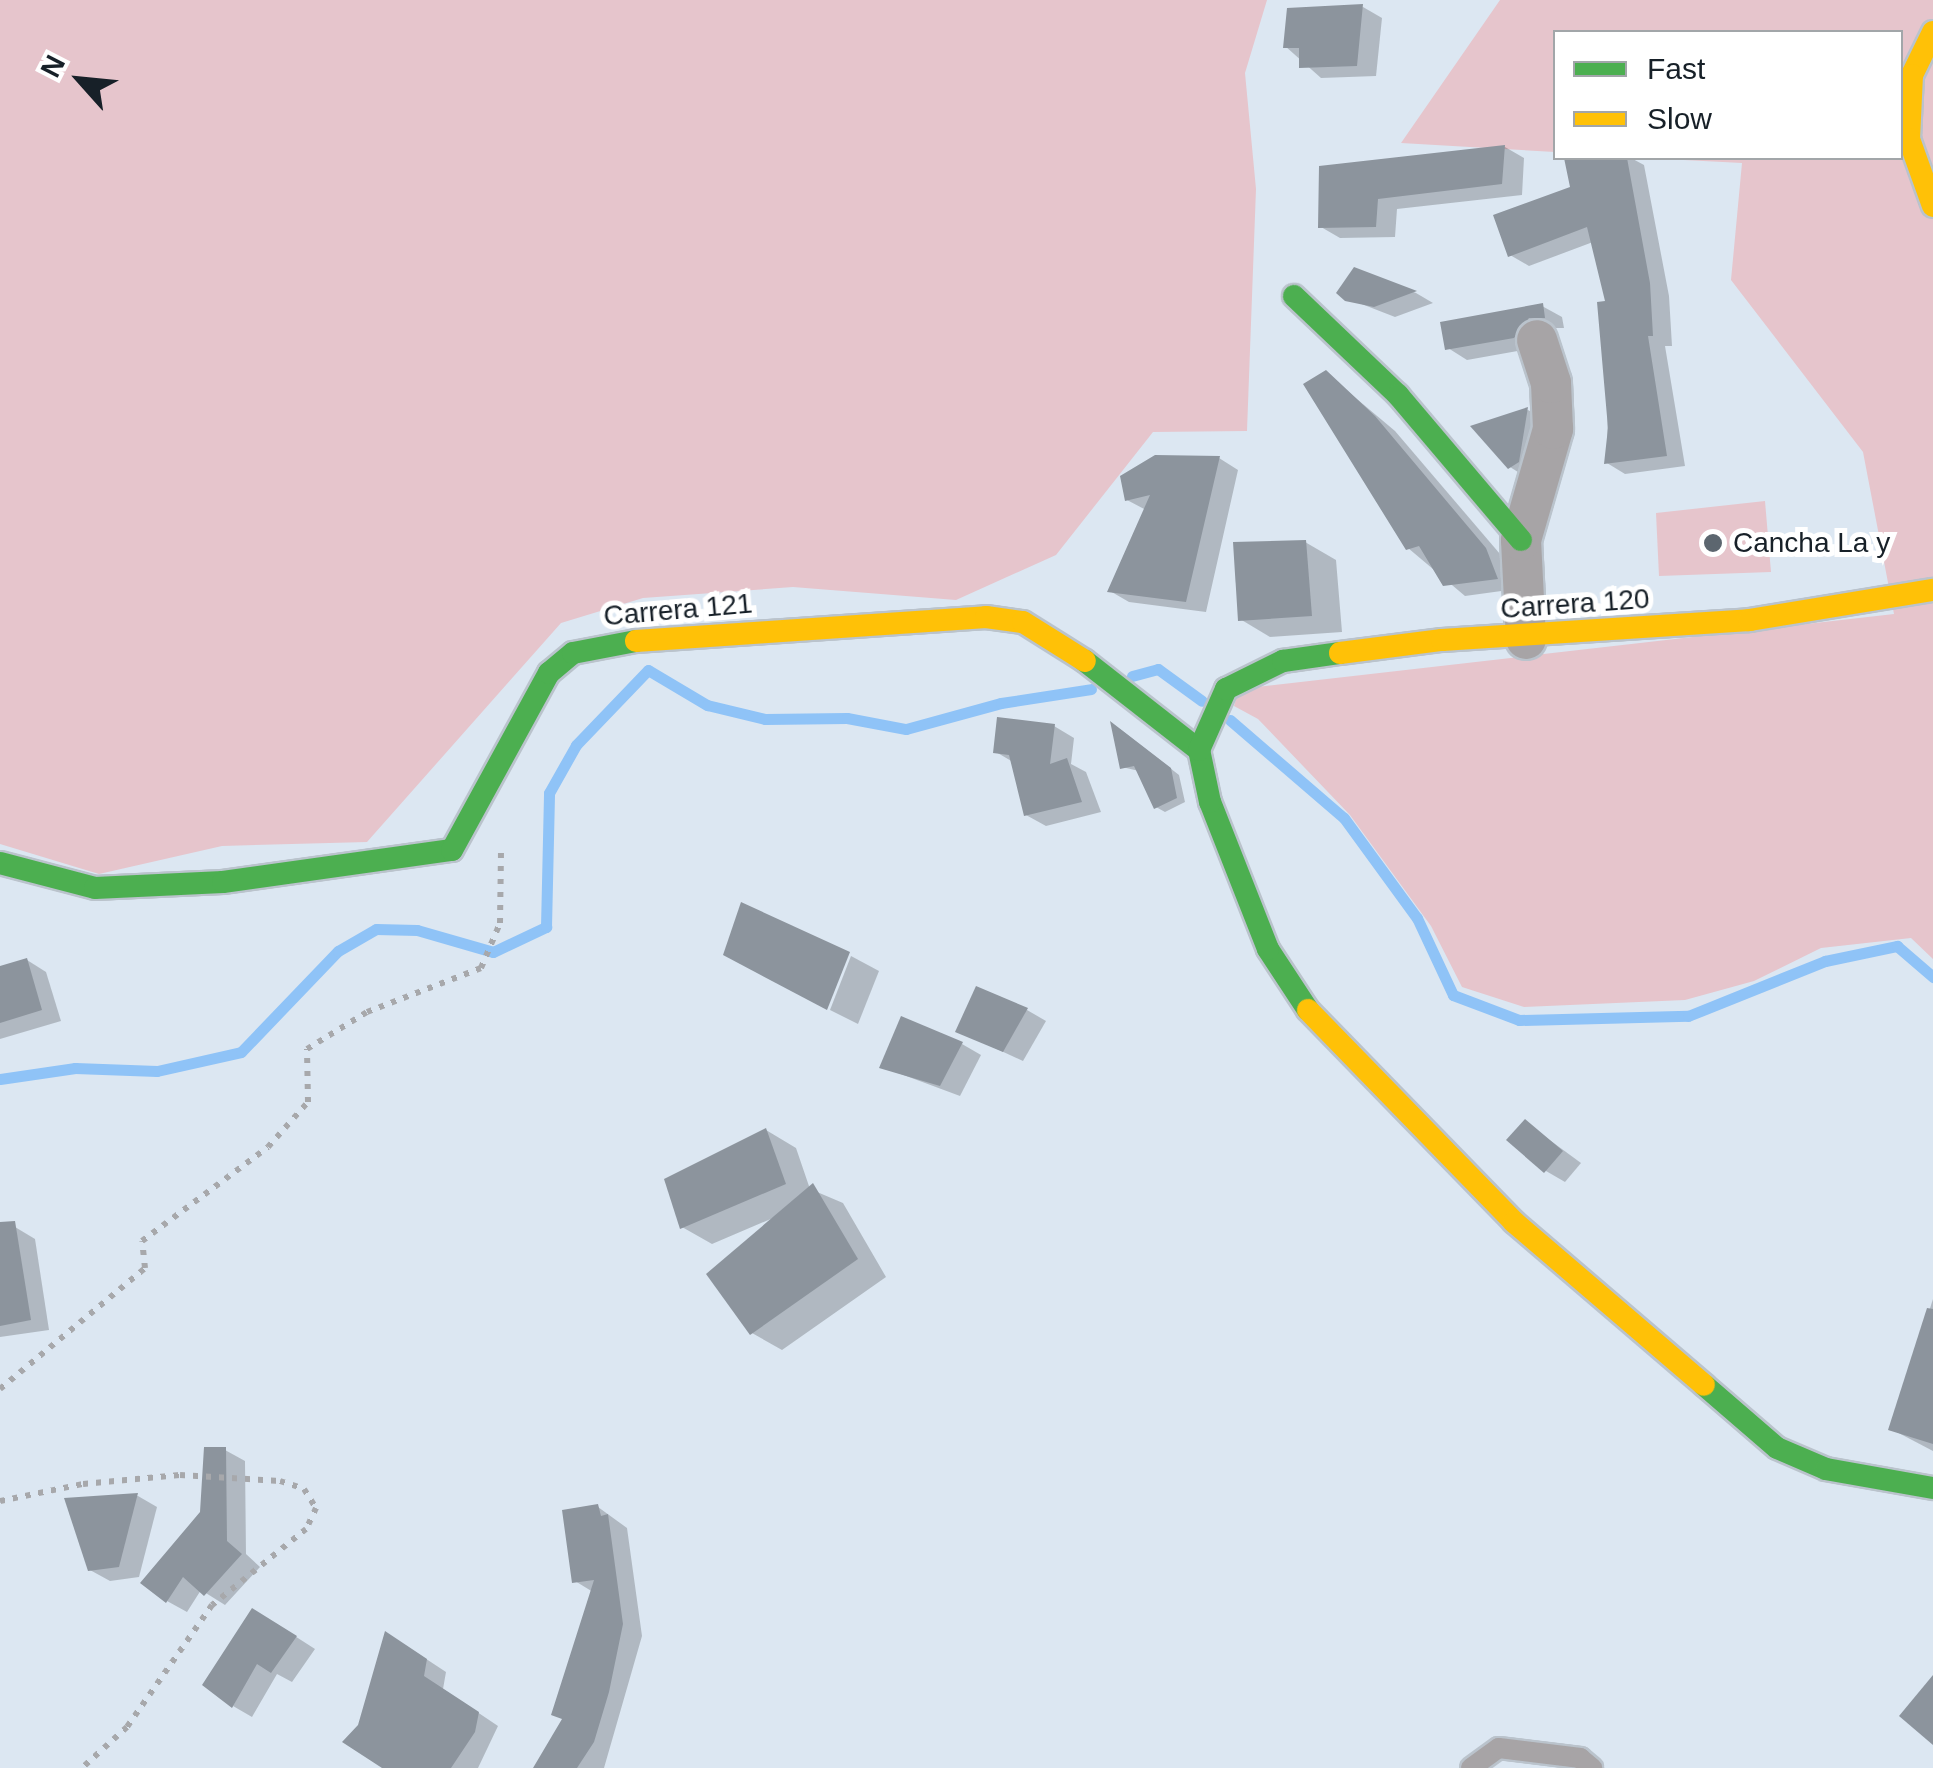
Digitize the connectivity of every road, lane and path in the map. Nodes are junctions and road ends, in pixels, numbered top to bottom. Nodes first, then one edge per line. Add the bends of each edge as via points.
1 (1933, 32) edge
2 (1933, 206) edge
3 (1294, 296) dead end
4 (1537, 340) dead end
5 (1521, 540) junction
6 (1933, 590) edge
7 (1526, 639) junction
8 (1201, 742) junction
9 (474, 819) junction
10 (0, 863) edge
11 (0, 1389) edge
12 (1933, 1488) edge
13 (0, 1501) edge
14 (82, 1768) edge
15 (1471, 1768) edge
16 (1592, 1768) edge

1 - 2 street via 1912,75 1909,138
3 - 5 street via 1408,406
4 - 5 street via 1550,383 1553,429
5 - 7 street
6 - 7 street, Carrera 120 via 1750,620
7 - 8 street, Carrera 120 via 1442,640 1283,661 1226,690
8 - 9 street, Carrera 121 via 1023,622 986,617 606,643 574,653 549,673
8 - 12 street via 1210,802 1268,949 1296,997 1348,1056 1514,1222 1777,1448 1826,1469
9 - 10 street, Carrera 121 via 452,850 223,882 95,888
9 - 11 path via 505,859 500,923 481,968 366,1012 307,1049 308,1102 268,1148 142,1241 145,1268
13 - 14 path via 180,1474 280,1481 304,1489 316,1508 306,1529 212,1605 127,1727
15 - 16 lane via 1499,1748 1580,1758

